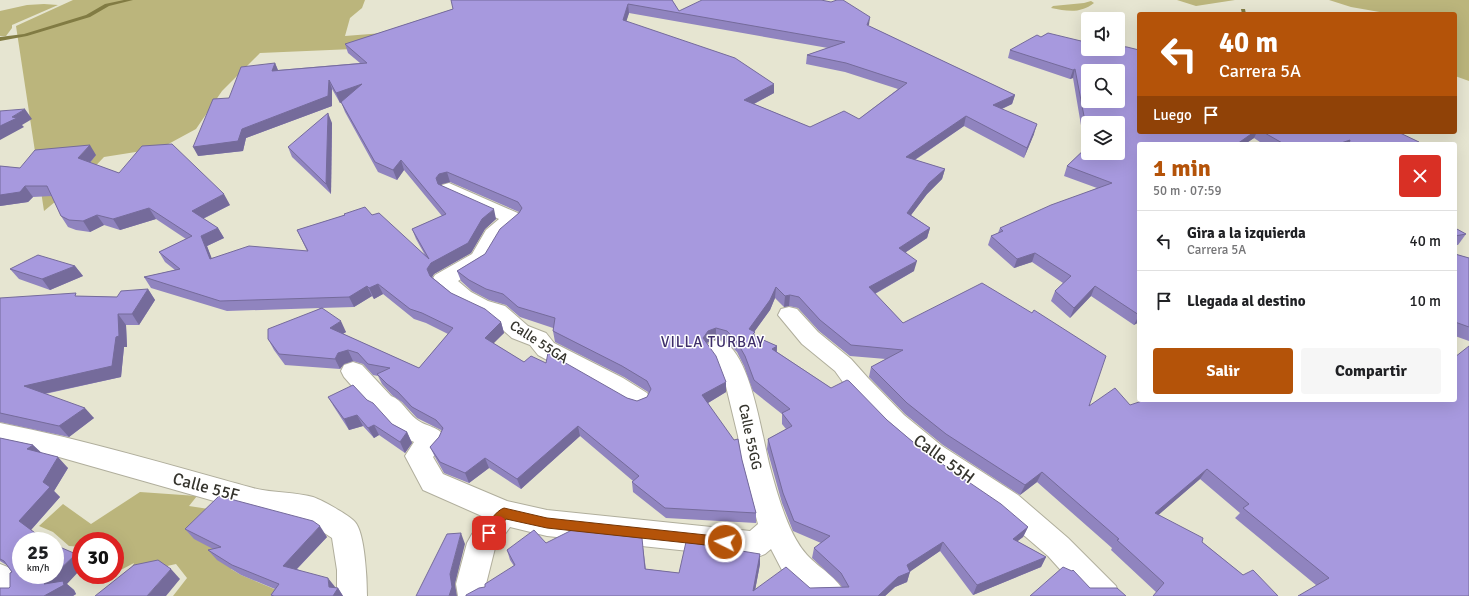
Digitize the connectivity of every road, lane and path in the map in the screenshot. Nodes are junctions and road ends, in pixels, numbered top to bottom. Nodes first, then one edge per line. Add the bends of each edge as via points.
1 (449, 189) edge
2 (789, 315) dead end
3 (717, 349) dead end
4 (353, 371) dead end
5 (638, 400) edge
6 (0, 434) edge
7 (504, 513) junction
8 (774, 528) junction
9 (0, 578) edge
10 (6, 596) edge
11 (352, 596) edge
12 (473, 596) edge
13 (831, 596) edge
14 (1105, 596) edge

1 - 5 street, Calle 55GA via 513,218 493,234 480,258 444,280 464,297 497,312 520,332 538,339 546,349 614,384
2 - 14 street, Calle 55H via 810,338 843,365 895,422 933,454 1008,504 1058,547
3 - 8 street, Calle 55GG via 728,362 737,382 751,436 756,470
4 - 7 street via 407,427 433,439 418,456 433,482
6 - 11 street, Calle 55F via 59,446 267,504 311,509 345,531 352,570
7 - 8 street via 547,523 755,545
7 - 12 street via 482,543 471,584
8 - 13 street via 795,564
9 - 10 street via 7,583

